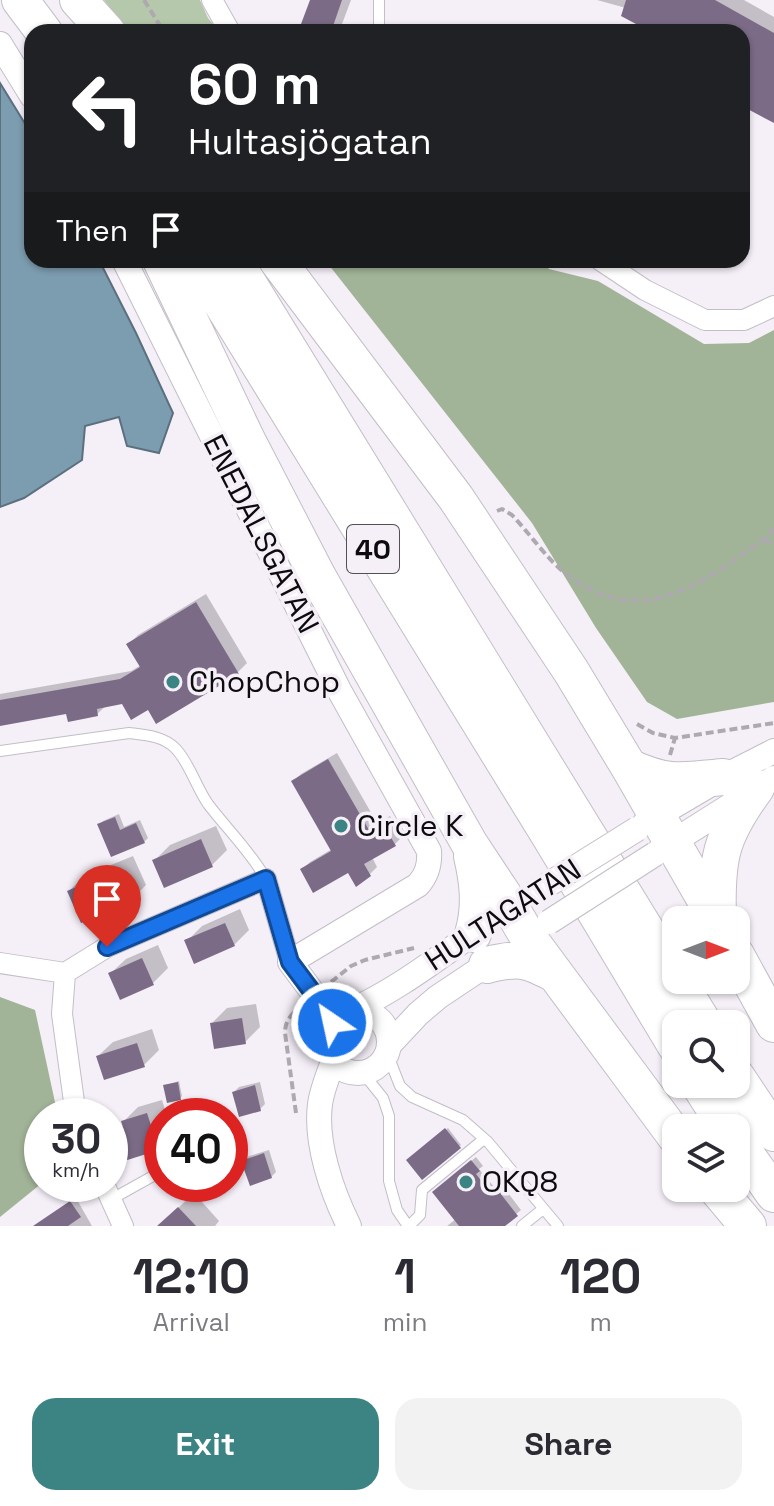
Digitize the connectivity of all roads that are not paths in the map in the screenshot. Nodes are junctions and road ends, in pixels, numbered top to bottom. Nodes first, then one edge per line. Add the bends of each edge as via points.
1 (20, 0) edge
2 (59, 0) edge
3 (78, 0) edge
4 (212, 0) edge
5 (379, 0) edge
6 (38, 24) edge
7 (76, 24) edge
8 (100, 24) edge
9 (226, 24) edge
10 (379, 24) edge
11 (0, 44) edge
12 (24, 83) edge
13 (128, 268) edge
14 (165, 268) edge
15 (200, 268) edge
16 (239, 268) edge
17 (283, 268) edge
18 (612, 268) edge
19 (774, 306) edge
20 (0, 751) edge
21 (774, 751) edge
22 (629, 767) junction
23 (751, 781) edge
24 (655, 835) junction
25 (469, 843) junction
26 (266, 879) junction
27 (707, 906) edge
28 (717, 906) edge
29 (530, 915) junction
30 (480, 949) junction
31 (662, 956) edge
32 (290, 962) junction
33 (0, 963) edge
34 (65, 973) junction
35 (555, 974) junction
36 (750, 980) edge
37 (341, 1016) junction
38 (662, 1023) edge
39 (774, 1024) edge
40 (388, 1049) junction
41 (333, 1062) junction
42 (363, 1073) junction
43 (750, 1097) edge
44 (73, 1098) edge
45 (662, 1118) edge
46 (774, 1133) edge
47 (484, 1139) junction
48 (750, 1160) edge
49 (774, 1194) edge
50 (112, 1202) edge
51 (728, 1202) edge
52 (543, 1209) junction
53 (123, 1226) edge
54 (349, 1226) edge
55 (408, 1226) edge
56 (522, 1226) edge
57 (558, 1226) edge
58 (748, 1226) edge

1 - 6 highway
2 - 7 highway
3 - 8 highway
4 - 9 street
5 - 10 lane
11 - 12 street
13 - 32 street, ENEDALSGATAN via 339,690 429,851 426,874 418,885
14 - 25 highway via 318,577
15 - 38 highway, 40
16 - 31 highway, 40
17 - 22 highway via 456,498
18 - 19 street via 705,320 744,320
20 - 26 lane via 129,733 162,739 175,749 207,802
21 - 23 street
22 - 23 highway via 678,782
22 - 24 highway
23 - 24 street
23 - 24 street
23 - 28 highway via 721,856
24 - 27 highway
24 - 29 street, HULTAGATAN, bridge
25 - 29 highway via 504,896
25 - 30 highway
26 - 32 street
26 - 34 street via 107,947
29 - 30 street, HULTAGATAN
29 - 30 street, HULTAGATAN
29 - 35 highway
30 - 35 highway
30 - 37 street, HULTAGATAN
30 - 40 street, HULTAGATAN
32 - 37 street via 313,995
33 - 34 street
34 - 44 street via 62,1014
35 - 45 highway
36 - 39 highway
37 - 40 street via 359,1010 378,1018 385,1025
37 - 41 street via 326,1043
40 - 42 street, HULTAGATAN via 378,1066
40 - 47 lane via 400,1086 463,1120
41 - 42 street
41 - 54 street via 320,1104 321,1140 325,1167
42 - 55 lane via 383,1098 389,1116 389,1181
43 - 46 highway
47 - 52 lane
47 - 55 lane via 422,1190 420,1215
48 - 49 highway
50 - 53 street
51 - 58 highway
52 - 56 lane
52 - 57 lane

